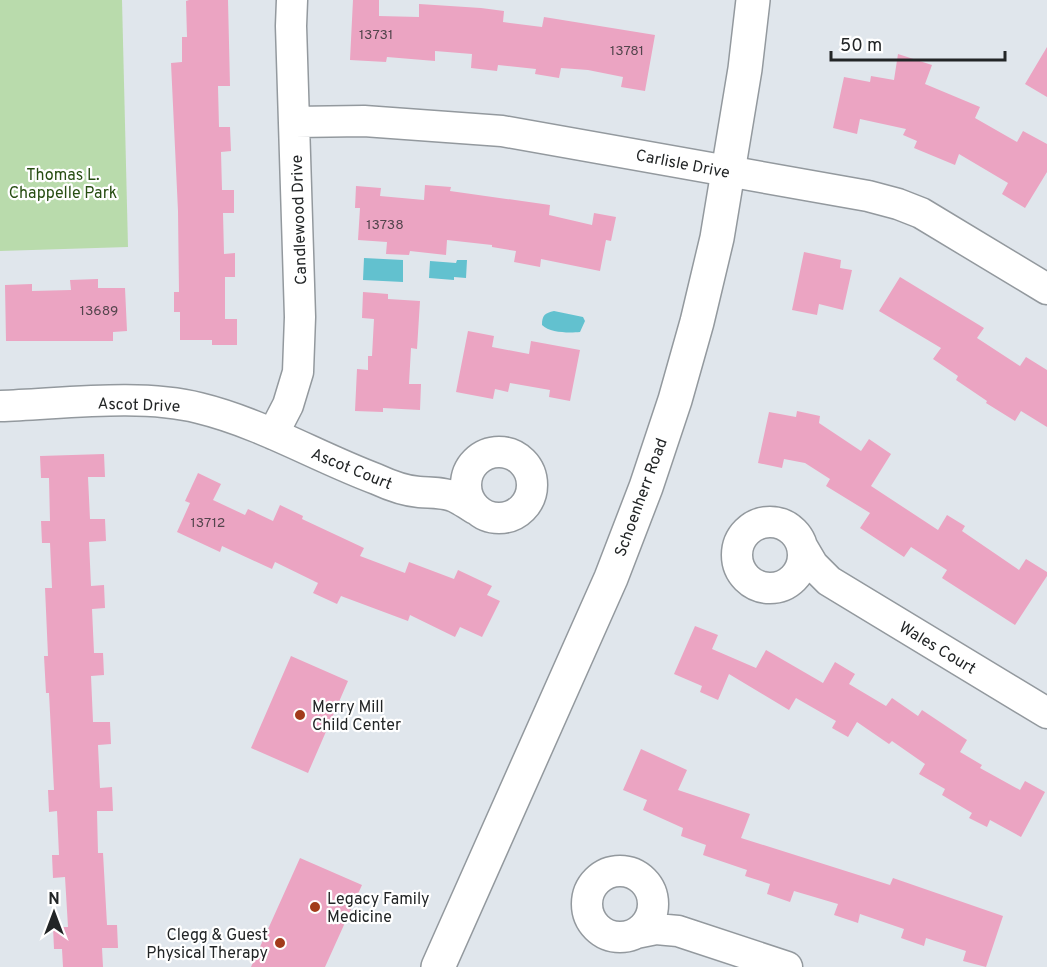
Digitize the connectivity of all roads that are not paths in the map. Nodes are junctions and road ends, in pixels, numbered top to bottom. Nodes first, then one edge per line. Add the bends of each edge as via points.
1 (292, 0) edge
2 (753, 0) edge
3 (295, 122) junction
4 (729, 172) junction
5 (1047, 289) edge
6 (0, 406) edge
7 (273, 434) junction
8 (466, 478) junction
9 (435, 492) junction
10 (475, 509) junction
11 (802, 548) junction
12 (829, 581) junction
13 (786, 584) junction
14 (1047, 713) edge
15 (652, 898) junction
16 (678, 931) junction
17 (636, 933) junction
18 (438, 967) edge
19 (787, 967) edge

1 - 3 street, Candlewood Drive
2 - 4 main road, Schoenherr Road
3 - 4 street, Carlisle Drive via 364,121 502,131
3 - 7 street, Candlewood Drive via 298,372 288,405
4 - 5 street, Carlisle Drive via 898,204 921,213
4 - 18 main road, Schoenherr Road via 697,322 646,487 611,578
6 - 7 street, Ascot Drive via 141,401 181,404
7 - 9 street, Ascot Court via 386,483 417,492
8 - 9 street, Ascot Court
8 - 10 street via 468,499
8 - 10 street, Ascot Court via 477,460 496,452 517,457 530,473 531,496 517,514 495,519
9 - 10 street, Ascot Court via 455,497
11 - 12 street, Wales Court
11 - 13 street via 800,569
11 - 13 street, Wales Court via 792,530 773,522 753,526 738,544 739,566 744,576 764,588
12 - 13 street, Wales Court
12 - 14 street, Wales Court
15 - 16 street
15 - 17 street via 650,918
15 - 17 street via 642,879 623,871 602,876 588,893 588,916 594,926 614,937
16 - 17 street via 656,929
16 - 19 street

